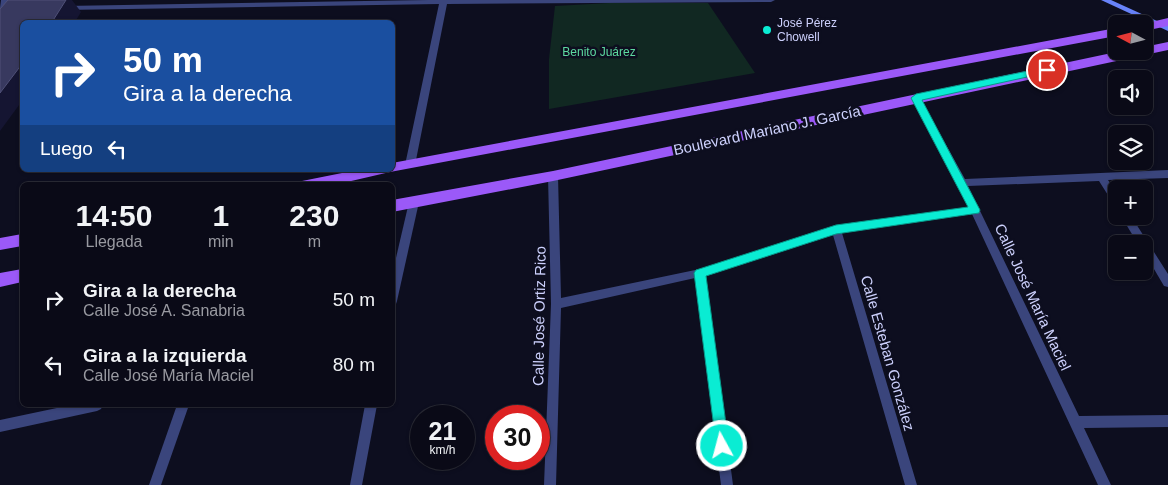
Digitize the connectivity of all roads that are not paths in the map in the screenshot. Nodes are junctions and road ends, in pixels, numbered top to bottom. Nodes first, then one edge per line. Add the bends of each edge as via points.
1 (5, 0) edge
2 (771, 0) edge
3 (1105, 0) edge
4 (444, 1) edge
5 (327, 2) edge
6 (0, 7) edge
7 (10, 8) edge
8 (57, 8) edge
9 (1165, 25) edge
10 (1108, 34) edge
11 (1168, 46) edge
12 (1153, 49) edge
13 (1108, 58) edge
14 (916, 98) junction
15 (410, 165) junction
16 (395, 168) edge
17 (374, 172) edge
18 (1168, 174) edge
19 (553, 176) junction
20 (1101, 176) junction
21 (322, 182) edge
22 (962, 183) junction
23 (1108, 187) edge
24 (414, 202) junction
25 (395, 205) edge
26 (975, 210) junction
27 (836, 230) junction
28 (20, 240) edge
29 (0, 244) edge
30 (1153, 259) edge
31 (700, 273) junction
32 (20, 276) edge
33 (0, 280) edge
34 (1168, 283) edge
35 (395, 288) edge
36 (556, 304) junction
37 (89, 407) edge
38 (182, 407) edge
39 (371, 407) edge
40 (1168, 421) edge
41 (1075, 422) junction
42 (1, 428) edge
43 (155, 485) edge
44 (356, 485) edge
45 (550, 485) edge
46 (727, 485) edge
47 (911, 485) edge
48 (1105, 485) edge

1 - 6 street
2 - 4 street
3 - 9 street
4 - 5 street
4 - 15 street
5 - 8 street
6 - 7 street
10 - 15 main road, Boulevard Mariano J. García
11 - 12 main road, Boulevard Mariano J. García
13 - 14 main road, Boulevard Mariano J. García
14 - 19 main road, Boulevard Mariano J. García
14 - 22 street, Calle José María Maciel
15 - 16 main road, Boulevard Mariano J. García
17 - 21 main road
18 - 20 street
19 - 24 main road, Boulevard Mariano J. García
19 - 36 street, Calle José Ortiz Rico
20 - 22 street
20 - 23 street
22 - 26 street, Calle José María Maciel
24 - 25 main road, Boulevard Mariano J. García
24 - 35 street
26 - 27 street
26 - 41 street, Calle José María Maciel
27 - 31 street
27 - 47 street, Calle Esteban González
28 - 29 main road
30 - 34 street
31 - 36 street
31 - 46 street
32 - 33 main road
36 - 45 street, Calle José Ortiz Rico
37 - 42 street
38 - 43 street
39 - 44 street
40 - 41 street
41 - 48 street, Calle José María Maciel

